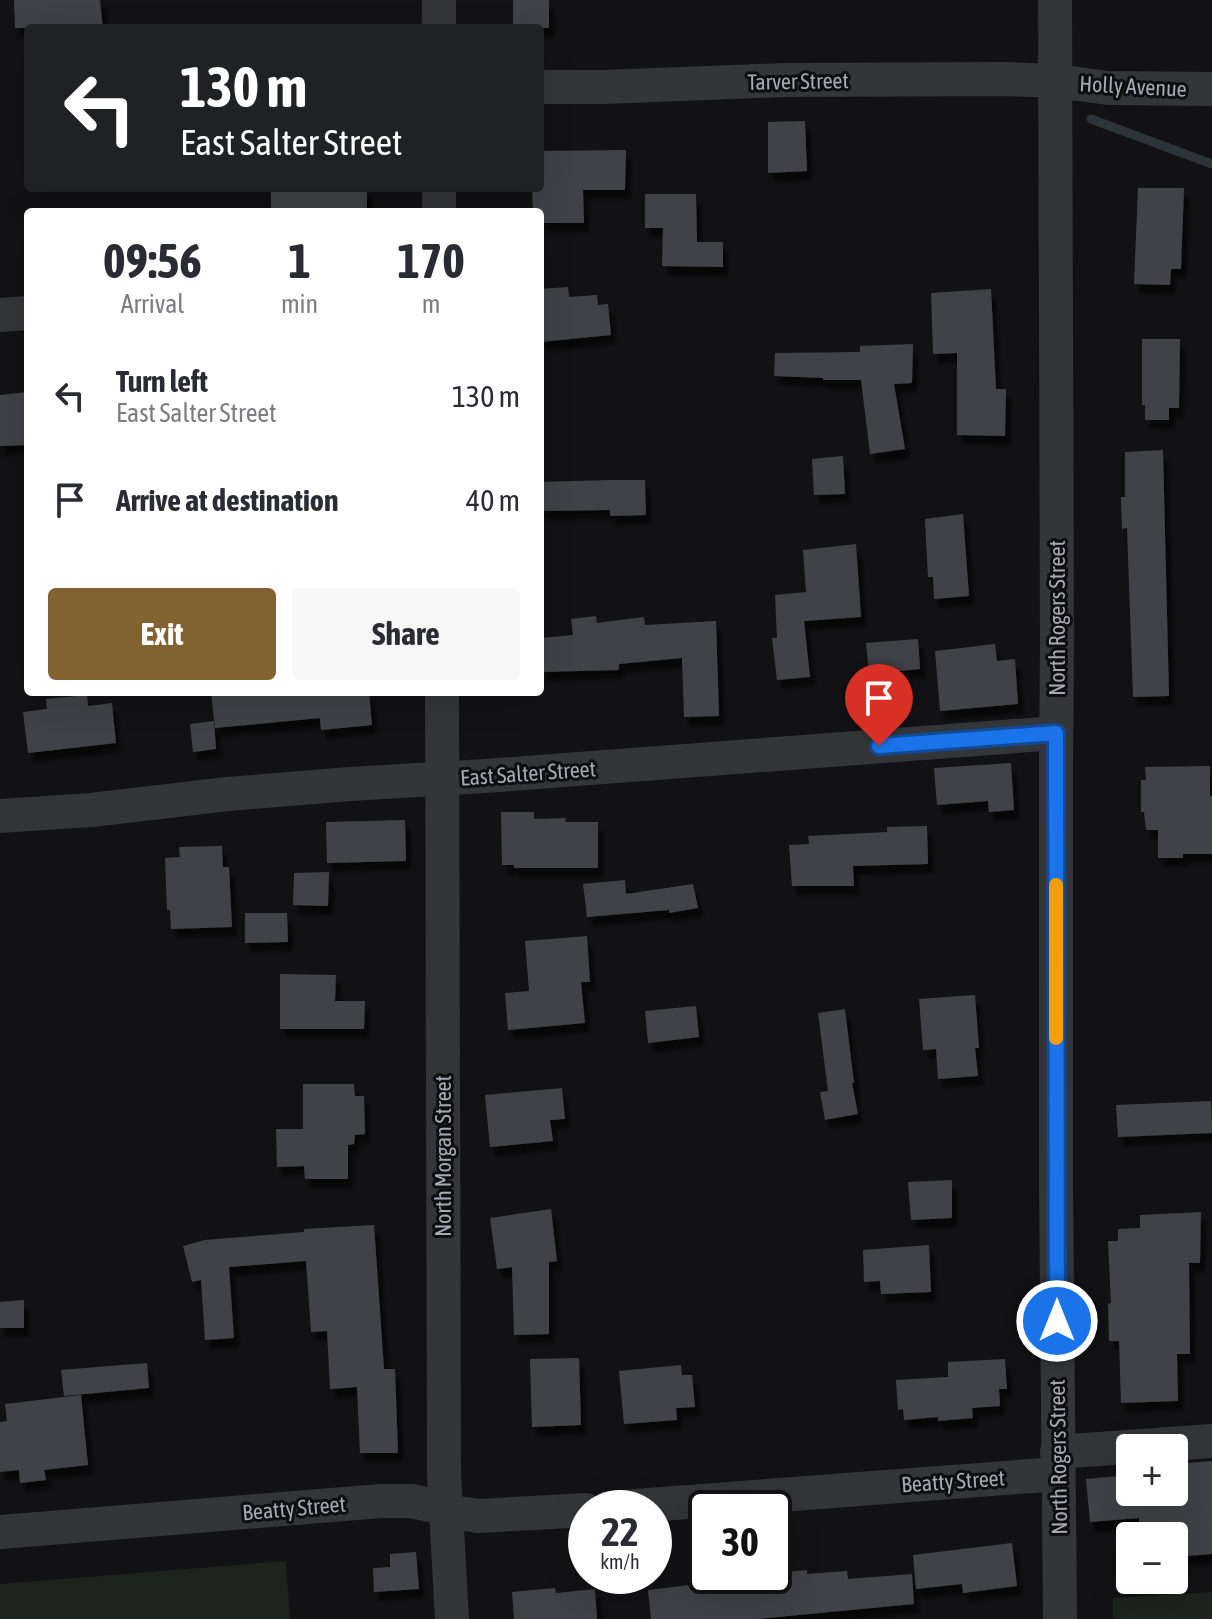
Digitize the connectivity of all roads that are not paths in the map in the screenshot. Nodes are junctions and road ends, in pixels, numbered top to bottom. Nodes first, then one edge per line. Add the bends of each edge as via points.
1 (439, 0) edge
2 (1055, 0) edge
3 (439, 24) edge
4 (1055, 81) junction
5 (544, 87) edge
6 (1212, 89) edge
7 (24, 313) edge
8 (0, 315) edge
9 (442, 696) edge
10 (1056, 733) junction
11 (442, 778) junction
12 (0, 816) edge
13 (1212, 1441) edge
14 (1057, 1463) junction
15 (672, 1502) edge
16 (446, 1510) junction
17 (568, 1511) edge
18 (0, 1532) edge
19 (452, 1619) edge
20 (1060, 1619) edge

1 - 3 street
2 - 4 street, North Rogers Street
4 - 5 street, Tarver Street via 786,80
4 - 6 street, Holly Avenue via 1108,88
4 - 10 street, North Rogers Street
7 - 8 street
9 - 11 street, North Morgan Street
10 - 11 street, East Salter Street
10 - 14 street, North Rogers Street
11 - 12 street, East Salter Street
11 - 16 street, North Morgan Street
13 - 14 street, Beatty Street
14 - 15 street, Beatty Street
14 - 20 street, North Rogers Street
16 - 17 street, Beatty Street via 479,1516
16 - 18 street, Beatty Street via 411,1501 381,1501
16 - 19 street, North Morgan Street

